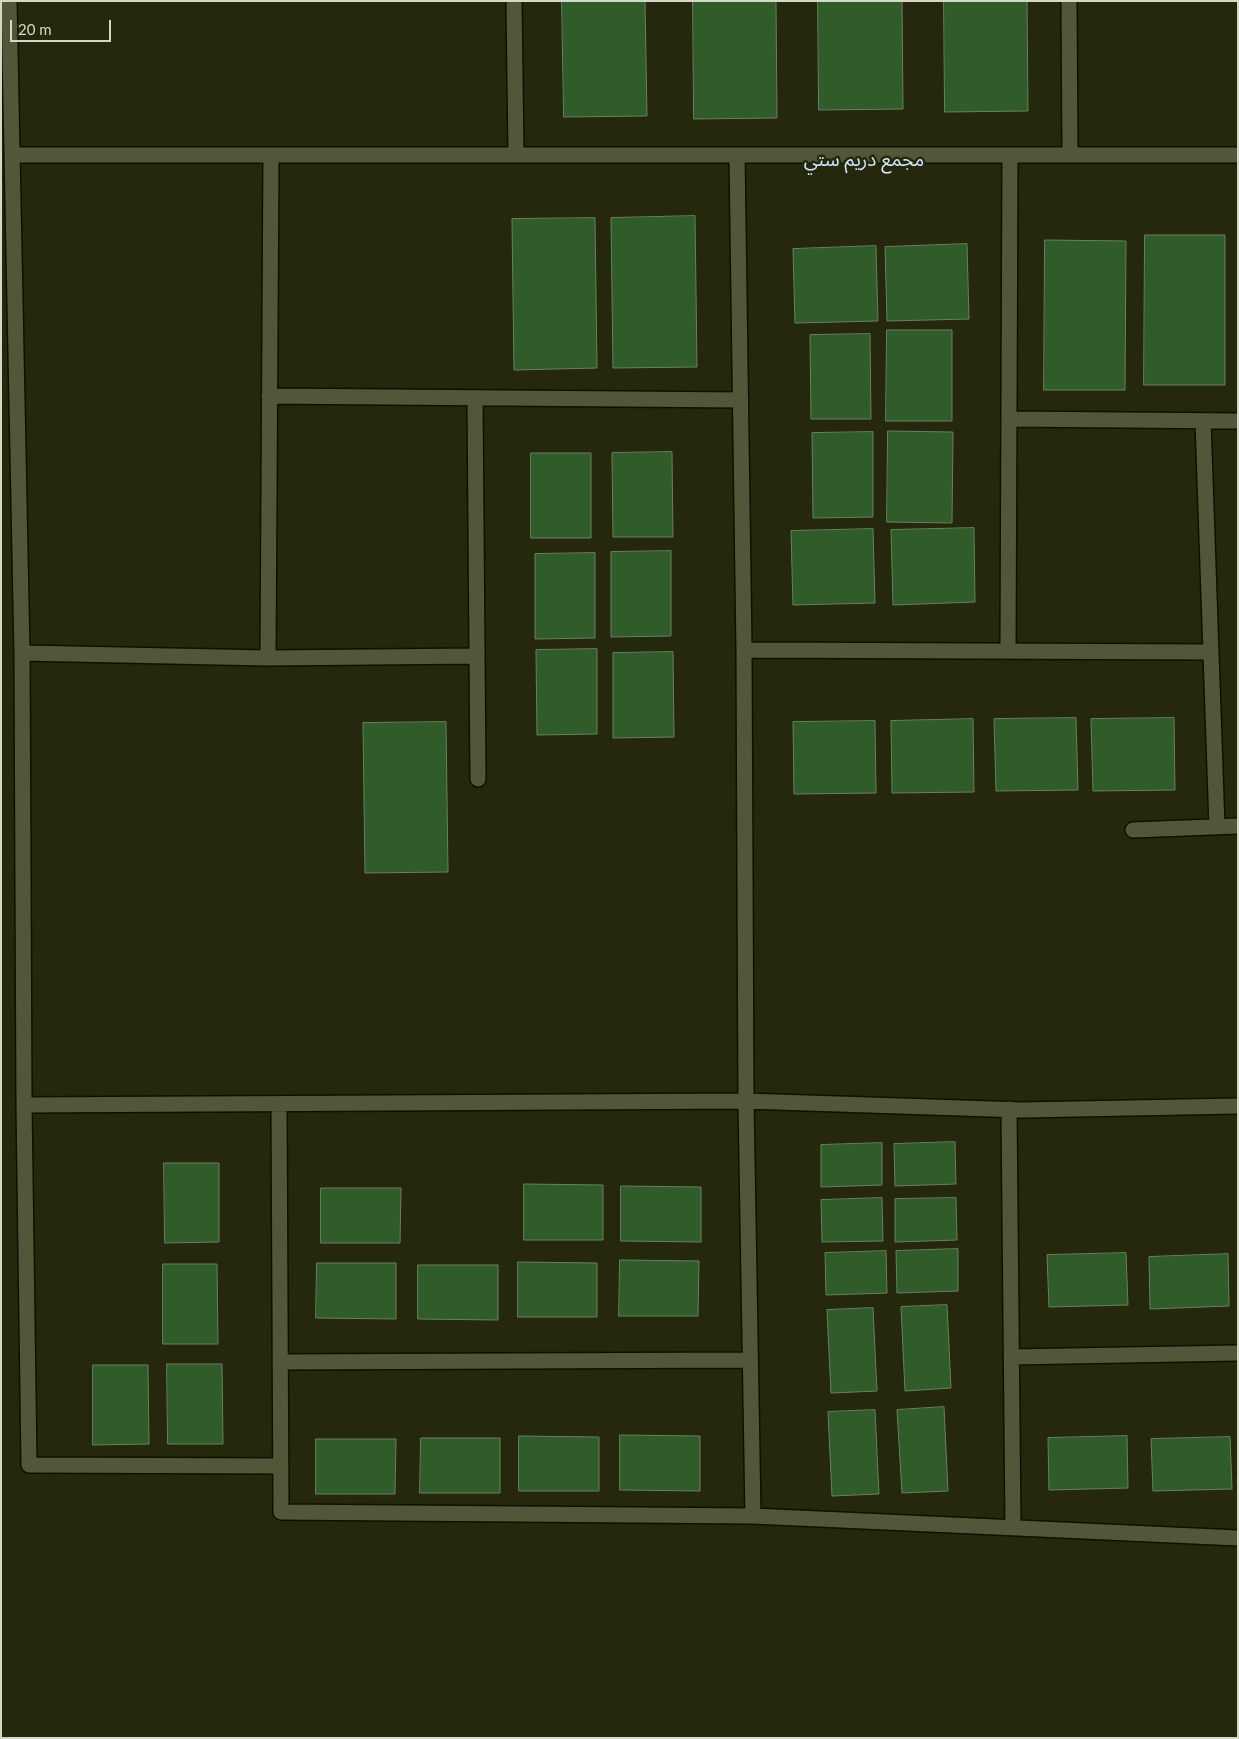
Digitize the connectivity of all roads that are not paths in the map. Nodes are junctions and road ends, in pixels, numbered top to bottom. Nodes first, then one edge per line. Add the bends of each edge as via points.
1 (9, 1) edge
2 (514, 1) edge
3 (1069, 1) edge
4 (12, 155) junction
5 (270, 155) junction
6 (516, 155) junction
7 (737, 155) junction
8 (1010, 155) junction
9 (1070, 155) junction
10 (1238, 155) edge
11 (269, 396) junction
12 (475, 398) junction
13 (740, 400) junction
14 (1009, 419) junction
15 (1203, 421) junction
16 (1238, 421) edge
17 (744, 650) junction
18 (1008, 651) junction
19 (22, 652) junction
20 (1211, 652) junction
21 (477, 656) junction
22 (268, 658) junction
23 (478, 779) dead end
24 (1238, 826) edge
25 (1217, 827) junction
26 (1133, 830) dead end
27 (746, 1101) junction
28 (279, 1104) junction
29 (24, 1106) junction
30 (1238, 1106) edge
31 (1009, 1109) junction
32 (1238, 1353) edge
33 (1011, 1357) junction
34 (750, 1360) junction
35 (280, 1362) junction
36 (280, 1466) junction
37 (753, 1516) junction
38 (1013, 1528) junction
39 (1238, 1538) edge

1 - 4 street
2 - 6 street
3 - 9 street
4 - 5 street
4 - 19 street
5 - 6 street
5 - 11 street
6 - 7 street
7 - 8 street
7 - 13 street
8 - 9 street
8 - 14 street
9 - 10 street
11 - 12 street
11 - 22 street
12 - 13 street
12 - 21 street
13 - 17 street
14 - 15 street
14 - 18 street
15 - 16 street
15 - 20 street
17 - 18 street
17 - 27 street
18 - 20 street
19 - 22 street
19 - 29 street
20 - 25 street
21 - 22 street
21 - 23 street
24 - 25 street
25 - 26 street
27 - 28 street
27 - 31 street
27 - 34 street
28 - 29 street
28 - 35 street
29 - 36 street via 29,1465
30 - 31 street
31 - 33 street
32 - 33 street
33 - 38 street
34 - 35 street
34 - 37 street
35 - 36 street
36 - 37 street via 281,1512
37 - 38 street
38 - 39 street

